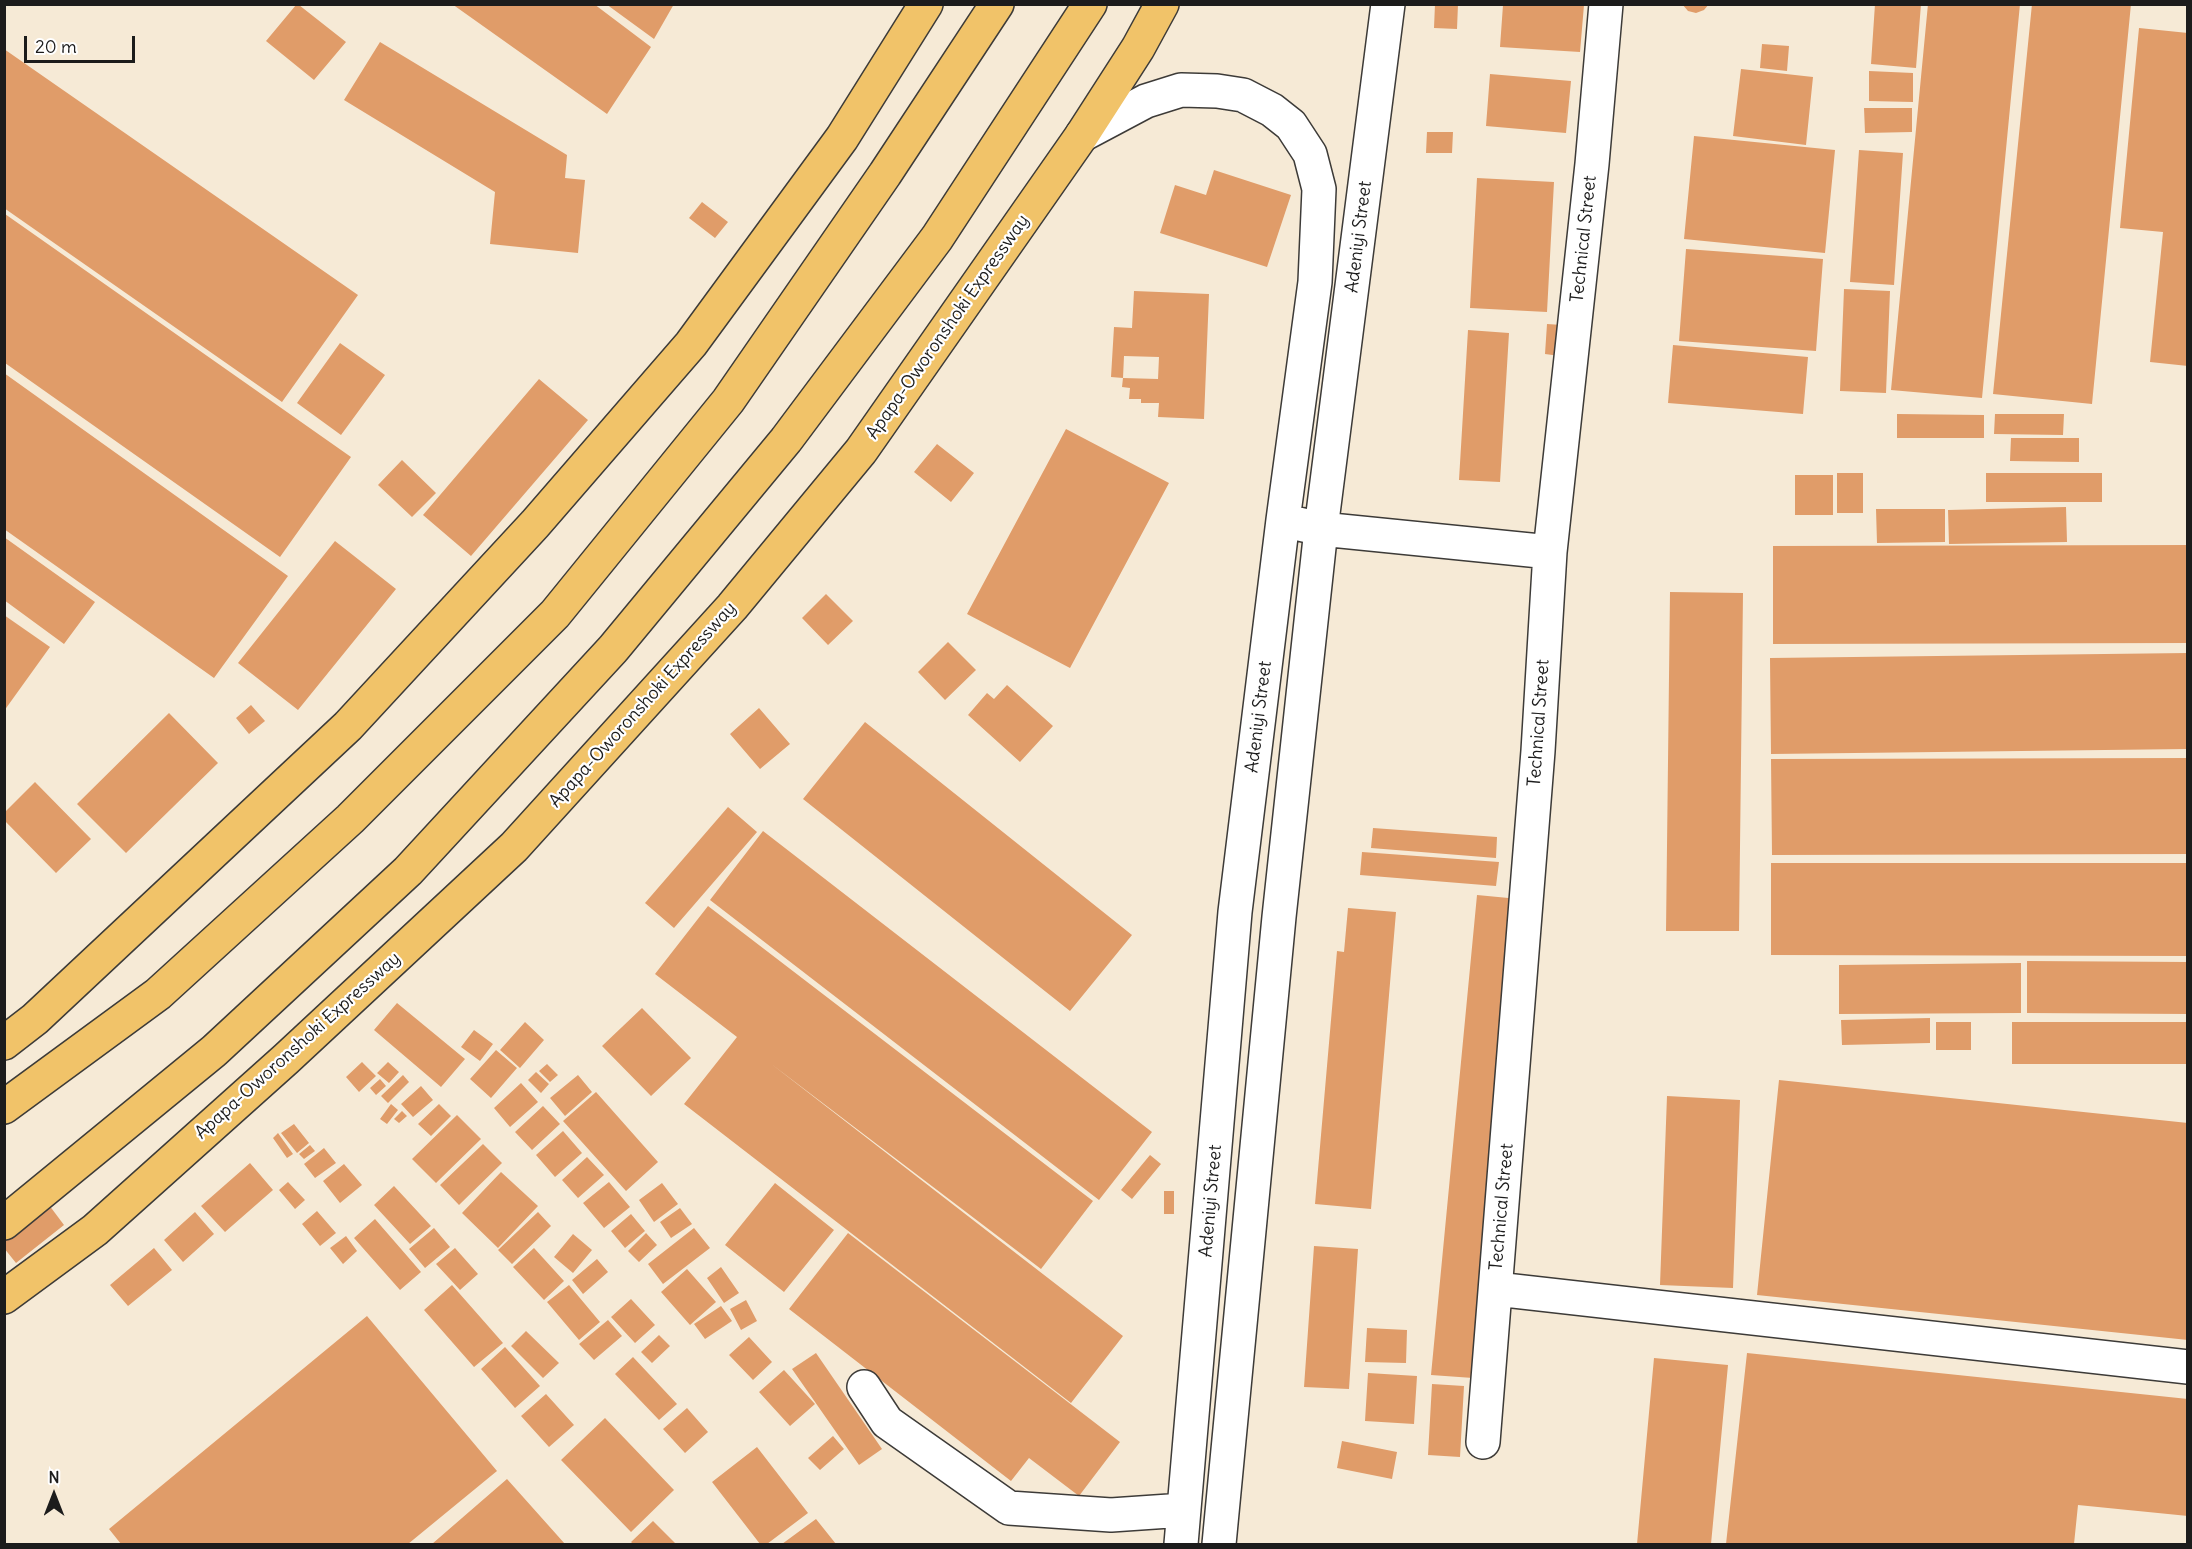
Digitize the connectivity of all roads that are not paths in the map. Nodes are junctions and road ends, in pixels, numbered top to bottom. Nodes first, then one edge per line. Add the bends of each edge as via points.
1 (926, 4) edge
2 (997, 4) edge
3 (1090, 4) edge
4 (1162, 4) edge
5 (1388, 4) edge
6 (1606, 4) edge
7 (1082, 135) junction
8 (1283, 520) junction
9 (1321, 529) junction
10 (1550, 552) junction
11 (4, 1043) edge
12 (4, 1107) edge
13 (4, 1223) edge
14 (1496, 1289) junction
15 (4, 1297) edge
16 (2187, 1367) edge
17 (864, 1387) dead end
18 (1483, 1442) dead end
19 (1184, 1510) junction
20 (1181, 1545) edge
21 (1219, 1545) edge

1 - 11 main road via 842,138 691,344 535,524 348,726 35,1019
2 - 12 main road via 728,401 555,614 350,819 158,994
3 - 13 main road via 937,238 786,440 613,649 408,871 214,1051
4 - 7 main road, Apapa-Oworonshoki Expressway
5 - 9 street, Adeniyi Street
6 - 10 street, Technical Street
7 - 8 street, Adeniyi Street via 1155,98 1181,90 1217,91 1243,95 1272,110 1291,125 1310,154 1319,189 1316,282
7 - 15 main road, Apapa-Oworonshoki Expressway via 861,451 732,607 514,847 95,1230
8 - 9 street
8 - 19 street, Adeniyi Street via 1235,912
9 - 10 street
9 - 21 street, Adeniyi Street via 1279,917
10 - 14 street, Technical Street
14 - 16 street
14 - 18 street, Technical Street
17 - 19 street via 887,1422 1009,1509 1111,1515
19 - 20 street, Adeniyi Street

